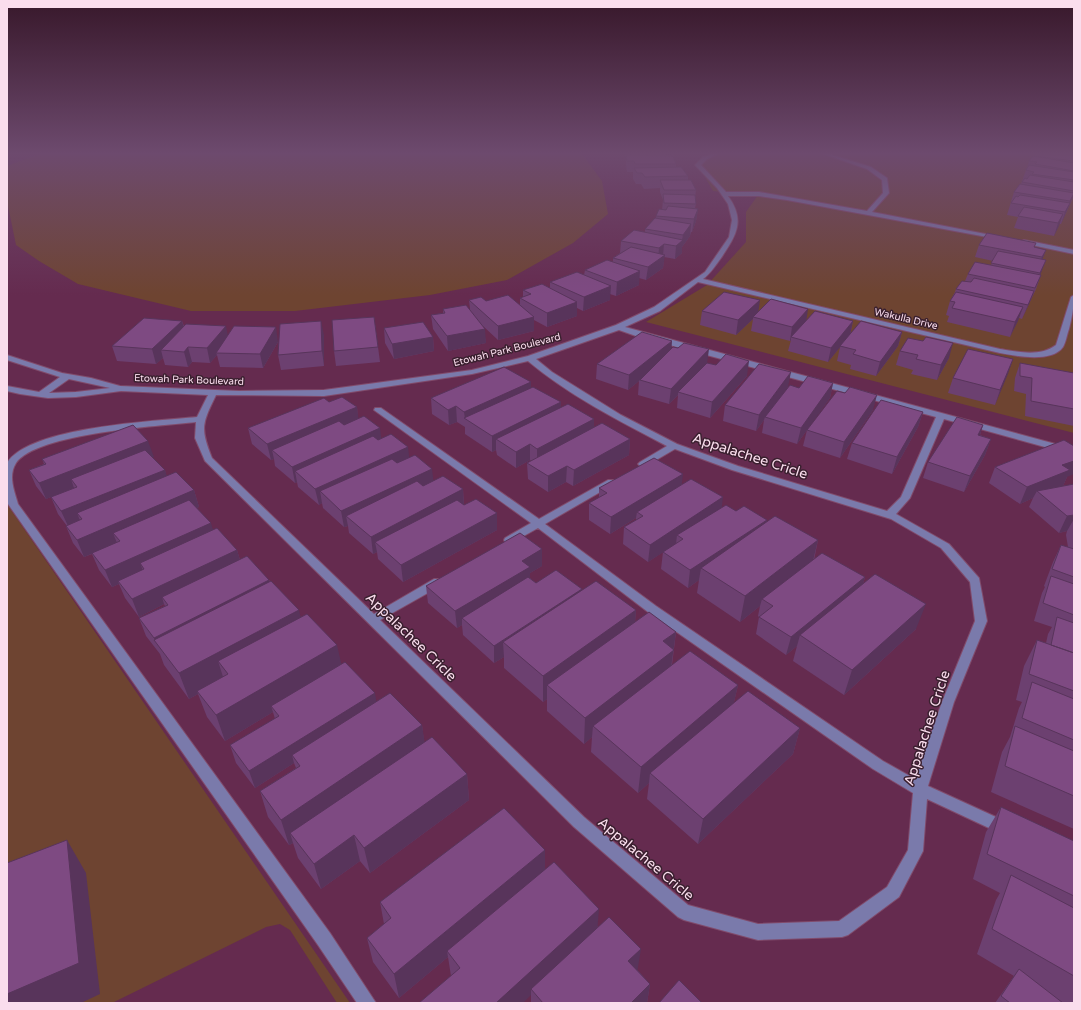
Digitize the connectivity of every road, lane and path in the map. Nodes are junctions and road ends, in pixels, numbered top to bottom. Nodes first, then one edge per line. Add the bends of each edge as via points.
1 (729, 201) edge
2 (801, 201) edge
3 (879, 201) edge
4 (868, 213) junction
5 (1006, 239) edge
6 (1021, 242) edge
7 (1074, 252) edge
8 (697, 280) junction
9 (1074, 297) edge
10 (619, 328) junction
11 (7, 357) edge
12 (530, 358) junction
13 (67, 376) junction
14 (7, 388) edge
15 (120, 388) junction
16 (213, 393) junction
17 (42, 394) junction
18 (378, 410) dead end
19 (941, 416) junction
20 (200, 419) junction
21 (674, 446) junction
22 (1074, 452) edge
23 (634, 470) edge
24 (7, 477) edge
25 (620, 477) edge
26 (7, 480) edge
27 (889, 515) junction
28 (538, 523) junction
29 (496, 547) edge
30 (448, 576) edge
31 (372, 620) junction
32 (921, 790) junction
33 (1018, 834) edge
34 (367, 1003) edge

1 - 8 street, Etowah Park Boulevard via 735,220 732,237 706,273
2 - 4 street
3 - 4 street
4 - 5 street
6 - 7 street
8 - 9 street, Wakulla Drive via 1000,352 1028,354 1046,353 1060,346
8 - 10 street, Etowah Park Boulevard via 657,309
10 - 12 street, Etowah Park Boulevard
10 - 19 street
11 - 13 street, Etowah Park Boulevard
12 - 16 street, Etowah Park Boulevard via 472,372 324,393
12 - 21 street, Appalachee Cricle via 618,418
13 - 15 street, Etowah Park Boulevard
13 - 17 street
14 - 17 street, Etowah Park Boulevard via 21,393
15 - 16 street, Etowah Park Boulevard
15 - 17 street, Etowah Park Boulevard via 99,392
16 - 20 street, Appalachee Cricle
18 - 28 street
19 - 22 street
19 - 27 street via 905,498
20 - 24 street via 86,433 38,444 14,460
20 - 31 street, Appalachee Cricle via 200,438 208,459
21 - 23 street
21 - 27 street, Appalachee Cricle via 736,468
25 - 28 street
26 - 34 street via 13,504
27 - 32 street, Appalachee Cricle via 945,546 975,581 981,621 948,702 921,782
28 - 29 street
28 - 32 street via 652,609 878,765
30 - 31 street
31 - 32 street, Appalachee Cricle via 579,822 684,912 758,932 842,929 893,892 915,851
32 - 33 street

